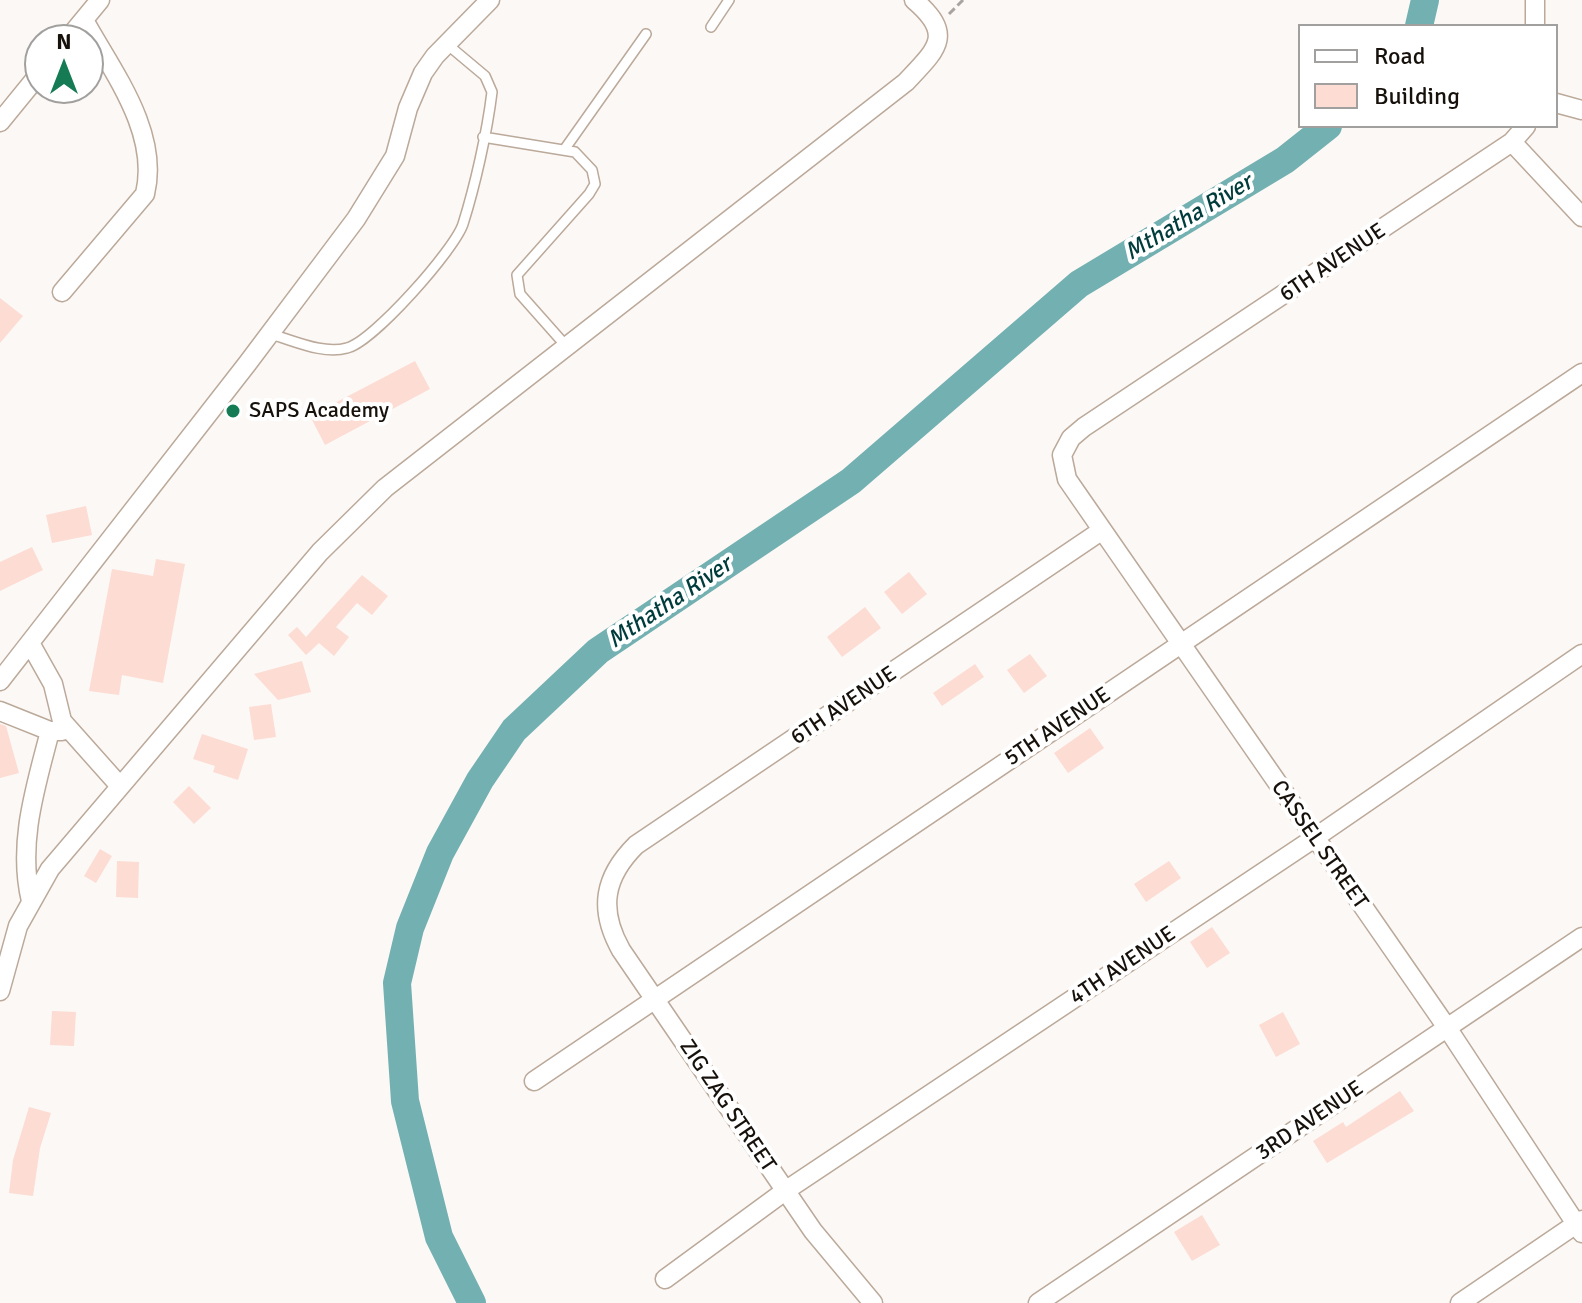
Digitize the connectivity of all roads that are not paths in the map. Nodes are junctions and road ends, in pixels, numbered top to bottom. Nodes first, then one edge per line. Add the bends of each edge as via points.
1 (100, 0) edge
2 (490, 0) edge
3 (729, 0) edge
4 (914, 0) edge
5 (1535, 0) edge
6 (84, 20) junction
7 (81, 24) edge
8 (1535, 24) edge
9 (711, 27) dead end
10 (646, 34) dead end
11 (448, 45) junction
12 (24, 93) edge
13 (1558, 104) edge
14 (1582, 110) edge
15 (0, 122) edge
16 (1524, 128) edge
17 (483, 137) junction
18 (1512, 142) junction
19 (564, 150) junction
20 (1582, 217) edge
21 (62, 292) dead end
22 (270, 334) junction
23 (567, 347) junction
24 (1582, 373) edge
25 (1062, 455) joint
26 (1101, 531) junction
27 (30, 643) junction
28 (1183, 643) junction
29 (1582, 654) edge
30 (0, 681) edge
31 (0, 711) edge
32 (50, 731) junction
33 (70, 732) junction
34 (119, 785) junction
35 (1313, 839) junction
36 (608, 896) joint
37 (31, 901) junction
38 (1582, 937) edge
39 (0, 991) edge
40 (654, 999) junction
41 (1448, 1029) junction
42 (534, 1081) dead end
43 (785, 1191) junction
44 (1580, 1226) edge
45 (665, 1279) dead end
46 (873, 1303) edge
47 (1038, 1303) edge
48 (1460, 1303) edge

1 - 6 street
2 - 11 street
3 - 9 lane
4 - 23 street via 937,23 938,44 906,82
5 - 8 street
6 - 7 street
6 - 21 street via 137,119 149,179 145,194
10 - 19 lane
11 - 17 lane via 491,83
11 - 22 street via 414,91 386,175
12 - 15 street
13 - 14 street
16 - 18 street, 6TH AVENUE
17 - 19 lane
17 - 22 lane via 459,231 388,320 347,349
18 - 20 street
18 - 25 street, 6TH AVENUE via 1084,427
19 - 23 lane via 585,162 595,184 520,268 516,282 520,294
22 - 27 street
23 - 34 street via 352,516
24 - 28 street, 5TH AVENUE
25 - 26 street, CASSEL STREET via 1067,479
26 - 28 street, CASSEL STREET
26 - 36 street, 6TH AVENUE via 636,845 616,866
27 - 30 street
27 - 33 street via 53,684
28 - 35 street, CASSEL STREET
28 - 40 street, 5TH AVENUE
29 - 35 street, 4TH AVENUE
31 - 32 street
32 - 33 street
32 - 37 street via 29,823 25,877
33 - 34 street
34 - 37 street via 50,869
35 - 41 street, CASSEL STREET
35 - 43 street, 4TH AVENUE
36 - 40 street, ZIG ZAG STREET via 615,940
37 - 39 street via 10,948
38 - 41 street, 3RD AVENUE
40 - 42 street, 5TH AVENUE
40 - 43 street, ZIG ZAG STREET
41 - 44 street, CASSEL STREET
41 - 47 street, 3RD AVENUE
43 - 45 street, 4TH AVENUE
43 - 46 street, ZIG ZAG STREET
44 - 48 street

